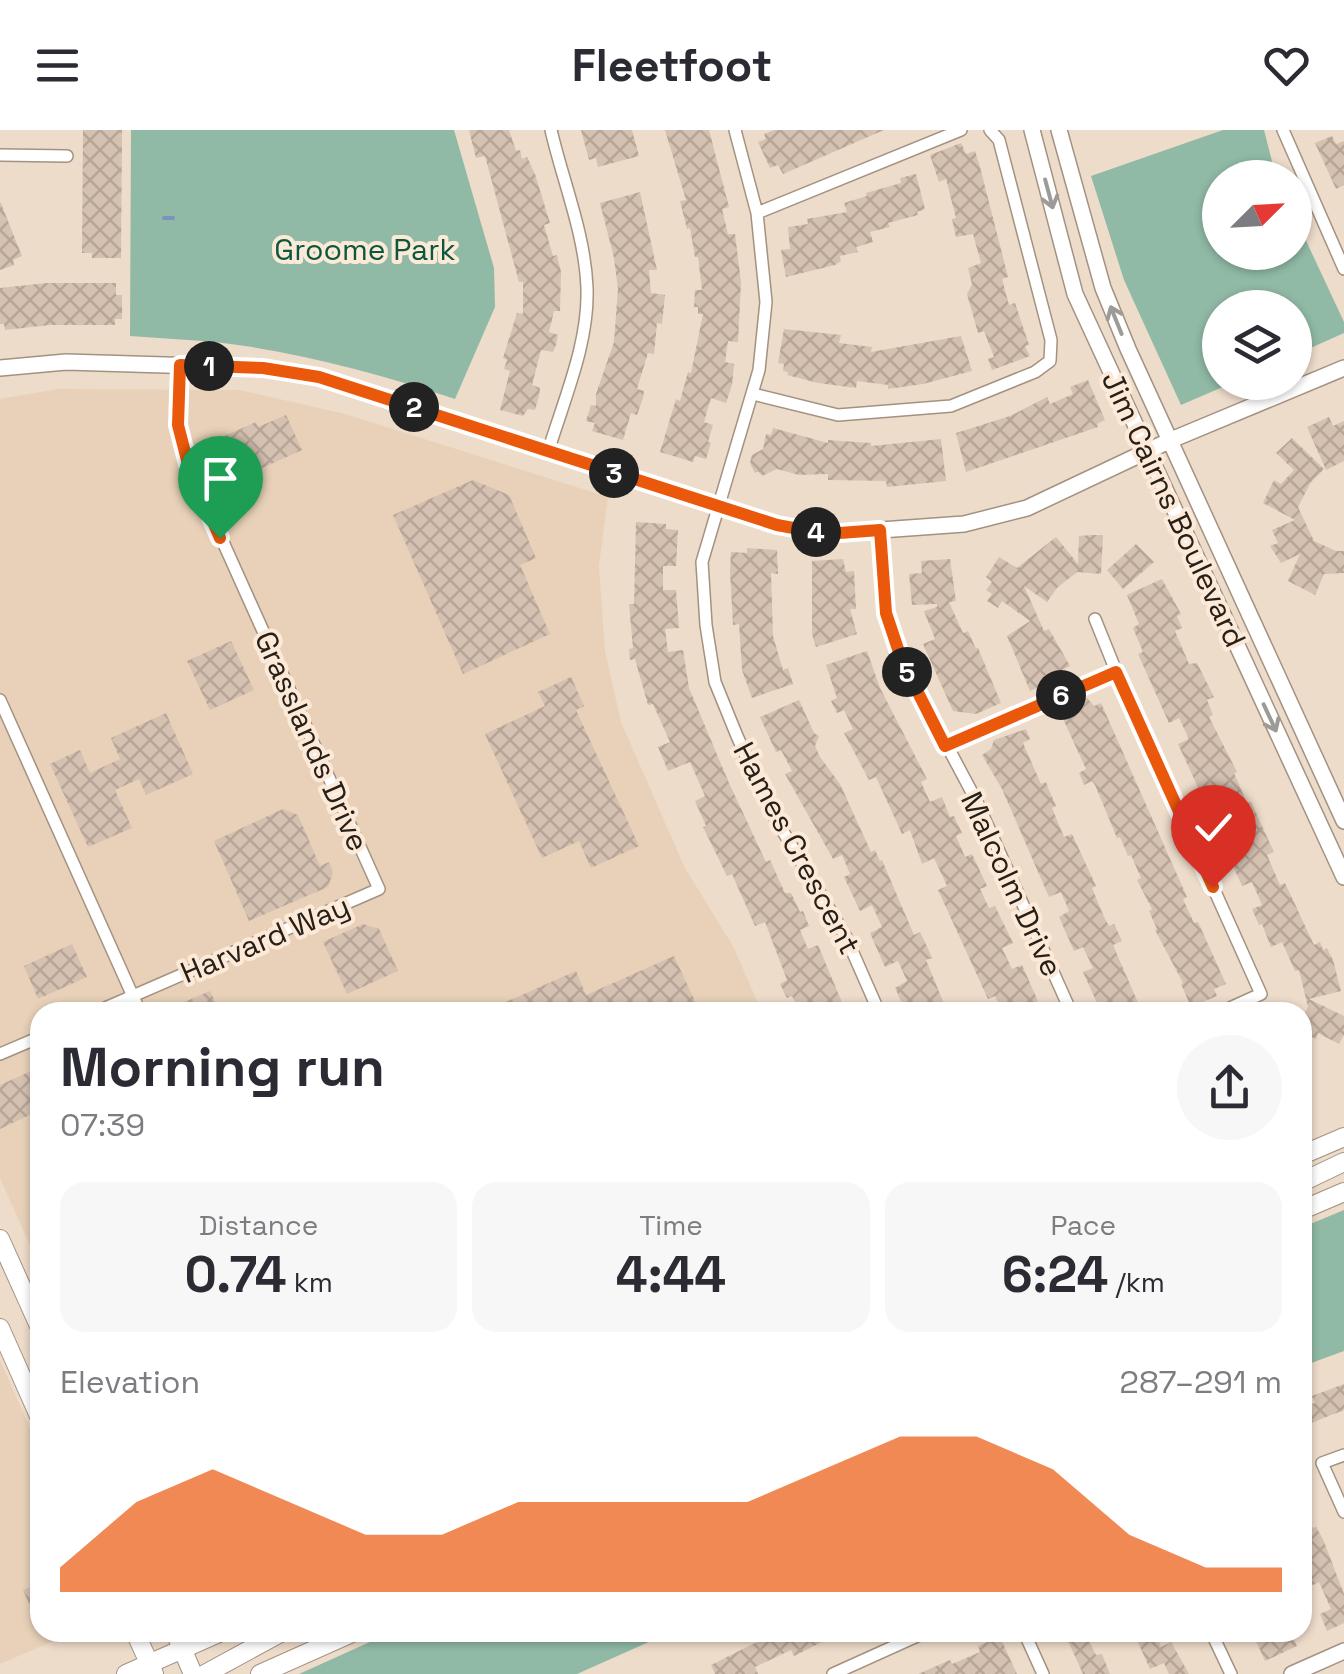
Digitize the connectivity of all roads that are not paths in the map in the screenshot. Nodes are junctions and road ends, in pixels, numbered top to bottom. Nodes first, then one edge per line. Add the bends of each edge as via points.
1 (552, 130) edge
2 (735, 130) edge
3 (961, 130) edge
4 (990, 130) edge
5 (1032, 130) edge
6 (1059, 130) edge
7 (1283, 130) edge
8 (0, 155) edge
9 (67, 156) dead end
10 (757, 213) junction
11 (1344, 269) edge
12 (180, 365) junction
13 (0, 368) edge
14 (1344, 368) edge
15 (753, 394) junction
16 (1171, 440) junction
17 (548, 452) junction
18 (1147, 453) junction
19 (717, 506) junction
20 (880, 530) junction
21 (1095, 619) dead end
22 (1116, 672) junction
23 (0, 700) edge
24 (945, 746) junction
25 (1344, 820) edge
26 (1344, 878) edge
27 (379, 890) joint
28 (133, 996) junction
29 (119, 1002) edge
30 (136, 1002) edge
31 (875, 1002) edge
32 (1066, 1002) edge
33 (1243, 1002) edge
34 (30, 1041) edge
35 (0, 1054) edge
36 (1344, 1136) edge
37 (1312, 1150) edge
38 (1344, 1162) edge
39 (1312, 1177) edge
40 (1344, 1192) edge
41 (1312, 1206) edge
42 (0, 1238) edge
43 (30, 1306) edge
44 (0, 1328) edge
45 (30, 1396) edge
46 (1344, 1455) edge
47 (1344, 1512) edge
48 (141, 1642) edge
49 (177, 1642) edge
50 (178, 1642) edge
51 (264, 1642) edge
52 (332, 1642) edge
53 (904, 1642) edge
54 (1029, 1642) edge
55 (1216, 1642) edge
56 (1344, 1651) edge
57 (160, 1672) edge
58 (126, 1674) edge
59 (193, 1674) edge
60 (205, 1674) edge
61 (260, 1674) edge
62 (833, 1674) edge
63 (1043, 1674) edge
64 (1231, 1674) edge
65 (1292, 1674) edge

1 - 17 street via 583,252 587,297 583,337
2 - 10 street, Hames Crescent
3 - 10 street
4 - 15 street via 1018,212 1051,340 1050,361 950,406 838,415
5 -> 18 street, Jim Cairns Boulevard via 1076,294
16 -> 6 street, Jim Cairns Boulevard via 1103,288
7 - 11 street
8 - 9 street
10 - 15 street, Hames Crescent via 766,302
12 - 13 street
12 - 17 street via 319,377
12 - 27 street, Grasslands Drive via 178,425 188,464
14 - 16 street
15 - 19 street, Hames Crescent
16 - 18 street
16 - 25 street, Jim Cairns Boulevard
17 - 19 street
18 - 20 street via 1027,508 964,524
18 -> 26 street, Jim Cairns Boulevard
19 - 20 street via 826,534
19 - 31 street, Hames Crescent via 702,562 715,682 772,813 846,937
20 - 24 street, Malcolm Drive via 886,613
21 - 22 street
22 - 24 street
22 - 33 street via 1261,994
23 - 28 street
24 - 32 street, Malcolm Drive
27 - 28 street, Harvard Way
28 - 29 street, Harvard Way
28 - 30 street
34 - 35 street
36 - 37 main road
38 - 39 main road
40 - 41 main road
42 - 43 main road
44 - 45 main road
46 - 47 street via 1322,1463
48 - 57 main road
49 - 57 main road
50 - 59 main road
51 - 60 main road
52 - 61 main road
53 - 62 street
54 - 63 street
55 - 64 street
56 - 65 street
57 - 58 main road

